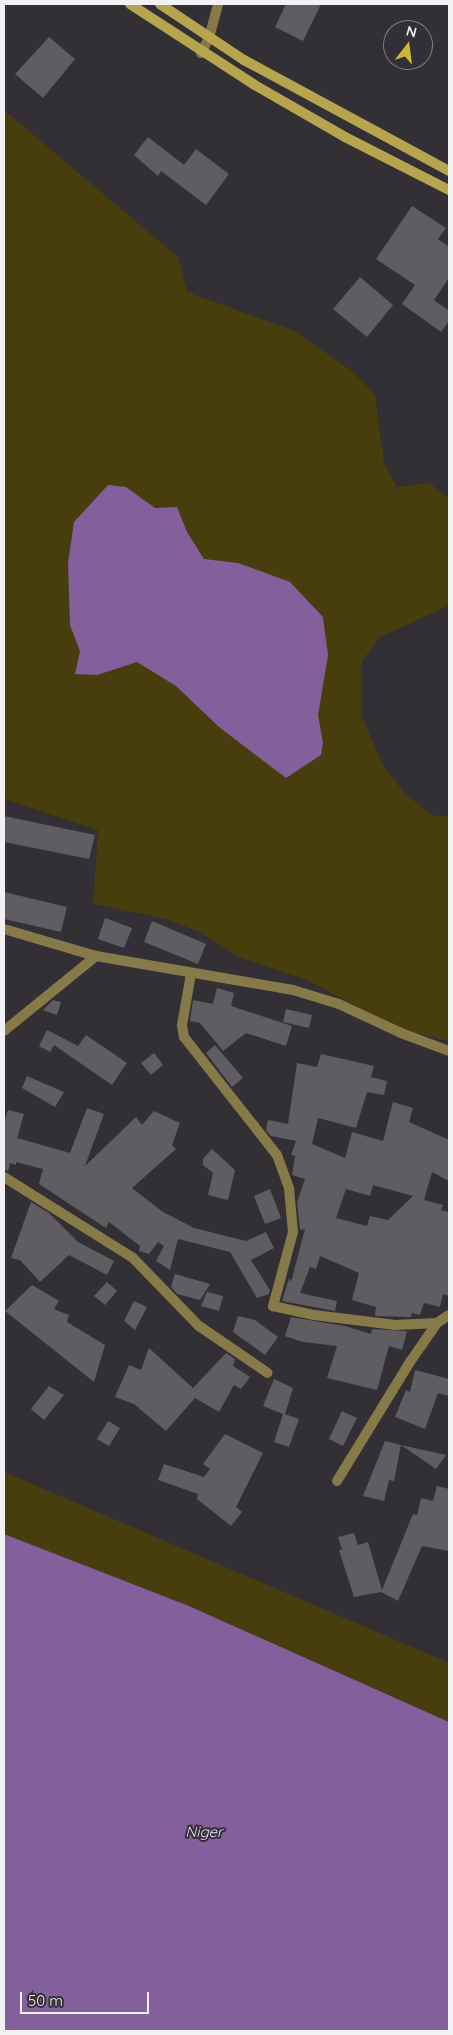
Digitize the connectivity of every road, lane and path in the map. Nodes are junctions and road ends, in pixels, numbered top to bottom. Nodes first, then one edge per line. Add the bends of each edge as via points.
1 (130, 4) edge
2 (160, 4) edge
3 (218, 4) edge
4 (209, 38) junction
5 (201, 53) junction
6 (449, 171) edge
7 (449, 190) edge
8 (4, 929) edge
9 (96, 956) junction
10 (191, 974) junction
11 (4, 1031) edge
12 (449, 1051) edge
13 (4, 1177) edge
14 (449, 1315) edge
15 (437, 1324) junction
16 (268, 1374) dead end
17 (337, 1481) dead end

1 - 5 main road
2 - 4 main road
3 - 4 street
4 - 5 street
4 - 6 main road via 354,122
5 - 7 main road via 345,137
8 - 9 street
9 - 10 street
9 - 11 street
10 - 12 street via 319,997
10 - 15 street via 182,1025 184,1036 277,1155 289,1188 293,1232 273,1306 314,1315 395,1324
13 - 16 street via 133,1258 200,1326
14 - 15 street
15 - 17 street

